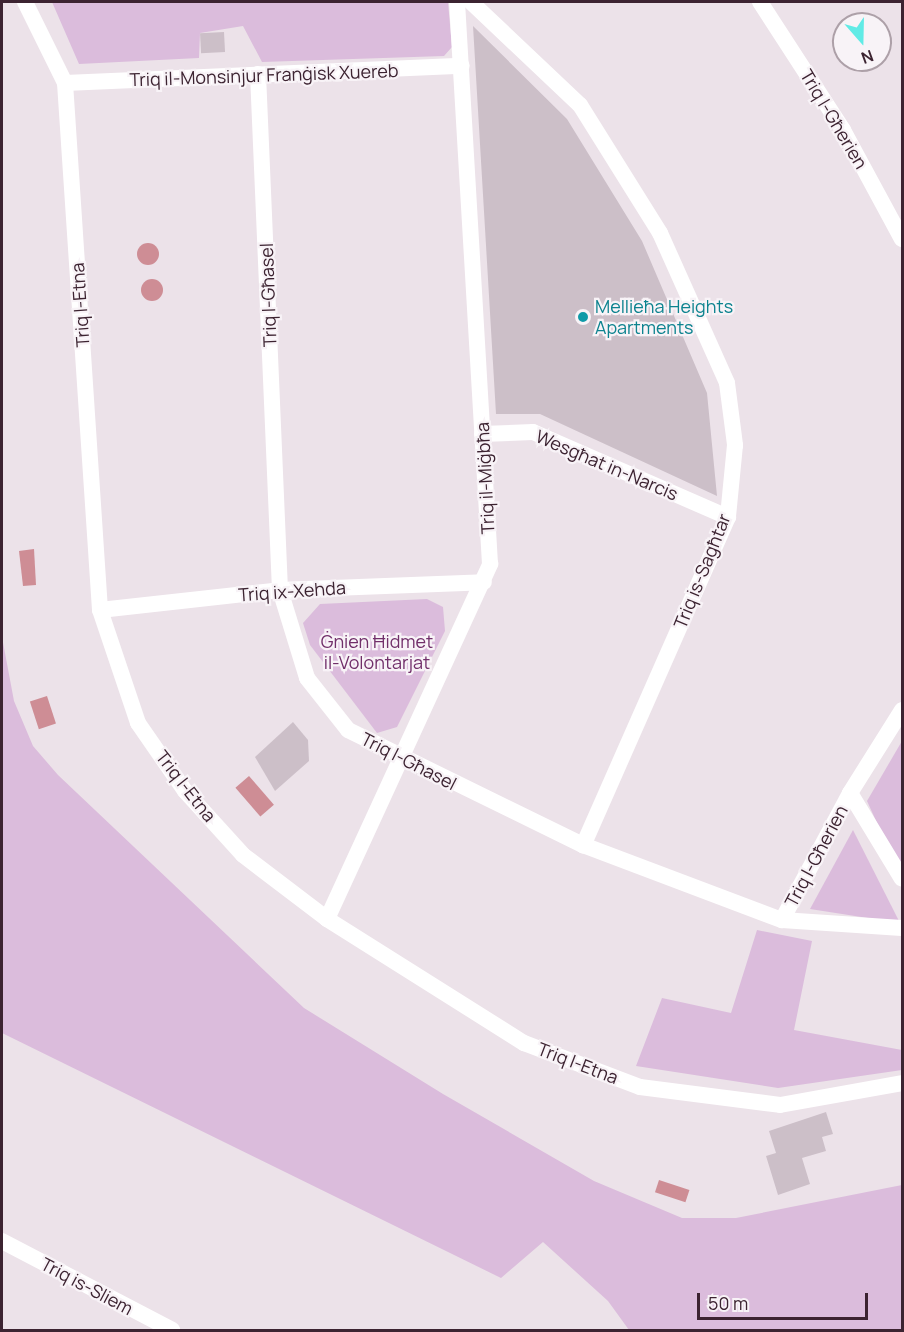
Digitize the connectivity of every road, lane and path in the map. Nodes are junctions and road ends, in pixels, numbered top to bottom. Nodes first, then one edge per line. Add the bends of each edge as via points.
1 (25, 2) edge
2 (457, 2) edge
3 (471, 2) edge
4 (760, 2) edge
5 (462, 66) junction
6 (258, 74) junction
7 (66, 83) junction
8 (903, 239) edge
9 (482, 434) junction
10 (728, 517) junction
11 (484, 582) junction
12 (280, 590) junction
13 (100, 610) junction
14 (903, 710) edge
15 (404, 761) junction
16 (850, 793) junction
17 (583, 845) junction
18 (903, 879) edge
19 (327, 919) junction
20 (782, 920) junction
21 (903, 928) edge
22 (903, 1083) edge
23 (2, 1241) edge
24 (172, 1330) edge

1 - 7 street, Triq l-Etna
2 - 5 street, Triq il-Miġbħa
3 - 10 street, Triq is-Sagħtar via 580,105 660,233 727,383 735,445
4 - 8 street, Triq l-Għerien via 843,130
5 - 6 street, Triq il-Monsinjur Franġisk Xuereb
5 - 9 street, Triq il-Miġbħa
6 - 7 street, Triq il-Monsinjur Franġisk Xuereb
6 - 12 street, Triq l-Għasel
7 - 13 street, Triq l-Etna
9 - 10 street, Wesgħat in-Narcis via 533,432
9 - 11 street, Triq il-Miġbħa via 490,564
10 - 17 street, Triq is-Sagħtar
11 - 12 street, Triq ix-Xehda
11 - 15 street, Triq il-Miġbħa
12 - 13 street, Triq ix-Xehda
12 - 15 street, Triq l-Għasel via 307,678 348,730
13 - 19 street, Triq l-Etna via 138,723 185,792 243,855
14 - 16 street, Triq l-Għerien
15 - 17 street, Triq l-Għasel
15 - 19 street, Triq il-Miġbħa
16 - 18 street, Triq l-Għerien
16 - 20 street, Triq l-Għerien
17 - 20 street, Triq l-Għasel
19 - 22 street, Triq l-Etna via 524,1043 640,1087 780,1105
20 - 21 street, Triq l-Għasel
23 - 24 street, Triq is-Sliem

